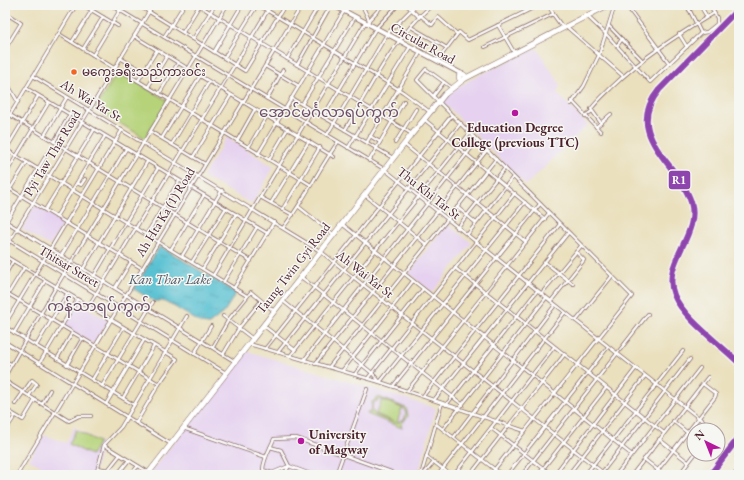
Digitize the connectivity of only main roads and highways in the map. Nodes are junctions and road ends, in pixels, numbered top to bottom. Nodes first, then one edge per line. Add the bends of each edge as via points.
1 (332, 5) edge
2 (339, 6) edge
3 (607, 6) edge
4 (462, 77) junction
5 (148, 474) edge

1 - 2 main road, Circular Road
2 - 4 main road, Circular Road
3 - 4 highway, Taung Twin Gyi Road via 515,54 472,75
4 - 5 highway, Taung Twin Gyi Road via 404,144

